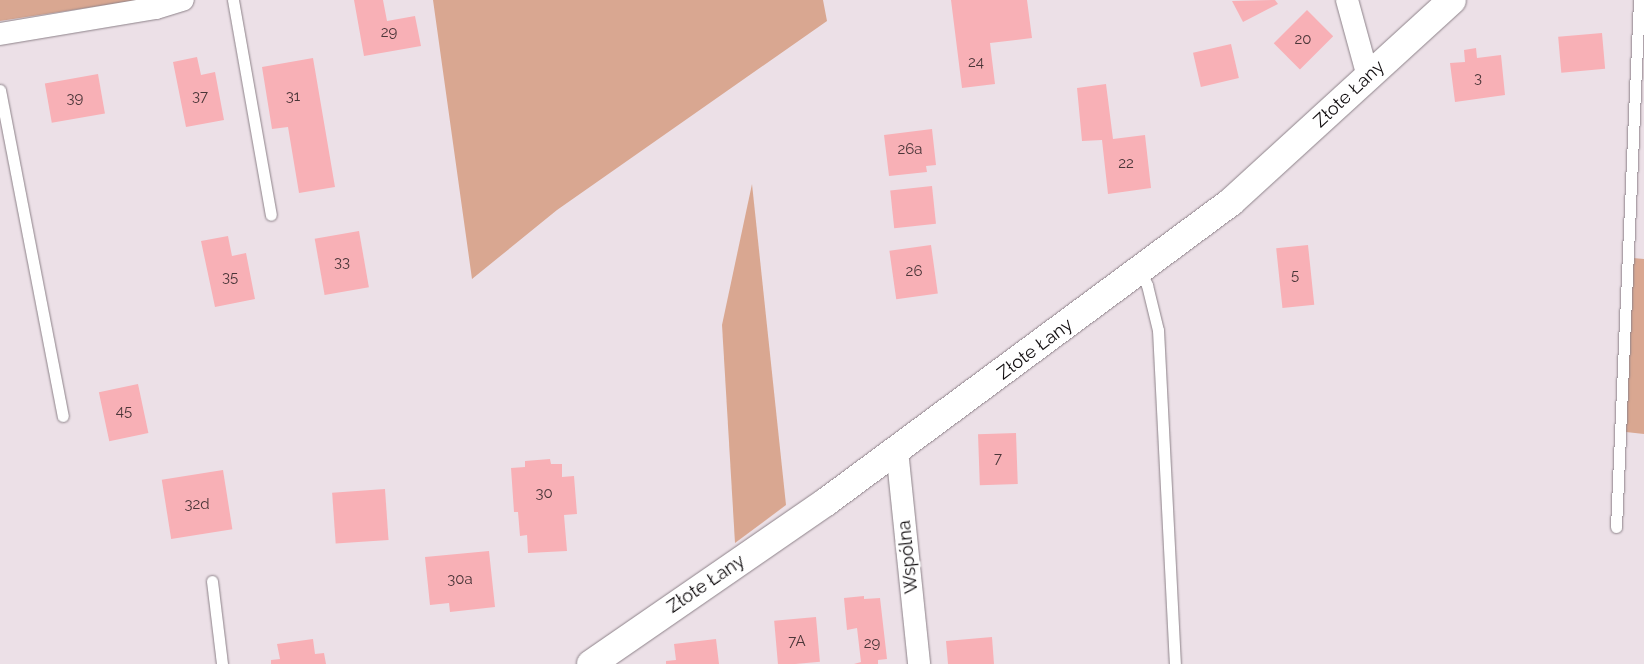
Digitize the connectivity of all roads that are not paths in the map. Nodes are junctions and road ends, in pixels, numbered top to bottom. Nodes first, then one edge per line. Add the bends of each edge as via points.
1 (183, 0) edge
2 (233, 0) edge
3 (1347, 0) edge
4 (1452, 0) edge
5 (1639, 0) edge
6 (0, 34) edge
7 (1368, 77) junction
8 (0, 90) edge
9 (271, 215) dead end
10 (1140, 270) junction
11 (63, 416) dead end
12 (897, 450) junction
13 (1616, 526) dead end
14 (212, 581) dead end
15 (222, 664) edge
16 (591, 664) edge
17 (919, 664) edge
18 (1175, 664) edge

1 - 6 street via 156,8
2 - 9 lane
3 - 7 street
4 - 7 street, Złote Łany
5 - 13 lane
7 - 10 street, Złote Łany via 1231,202
8 - 11 lane
10 - 12 street, Złote Łany
10 - 18 lane via 1158,330
12 - 16 street, Złote Łany
12 - 17 street, Wspólna
14 - 15 lane

